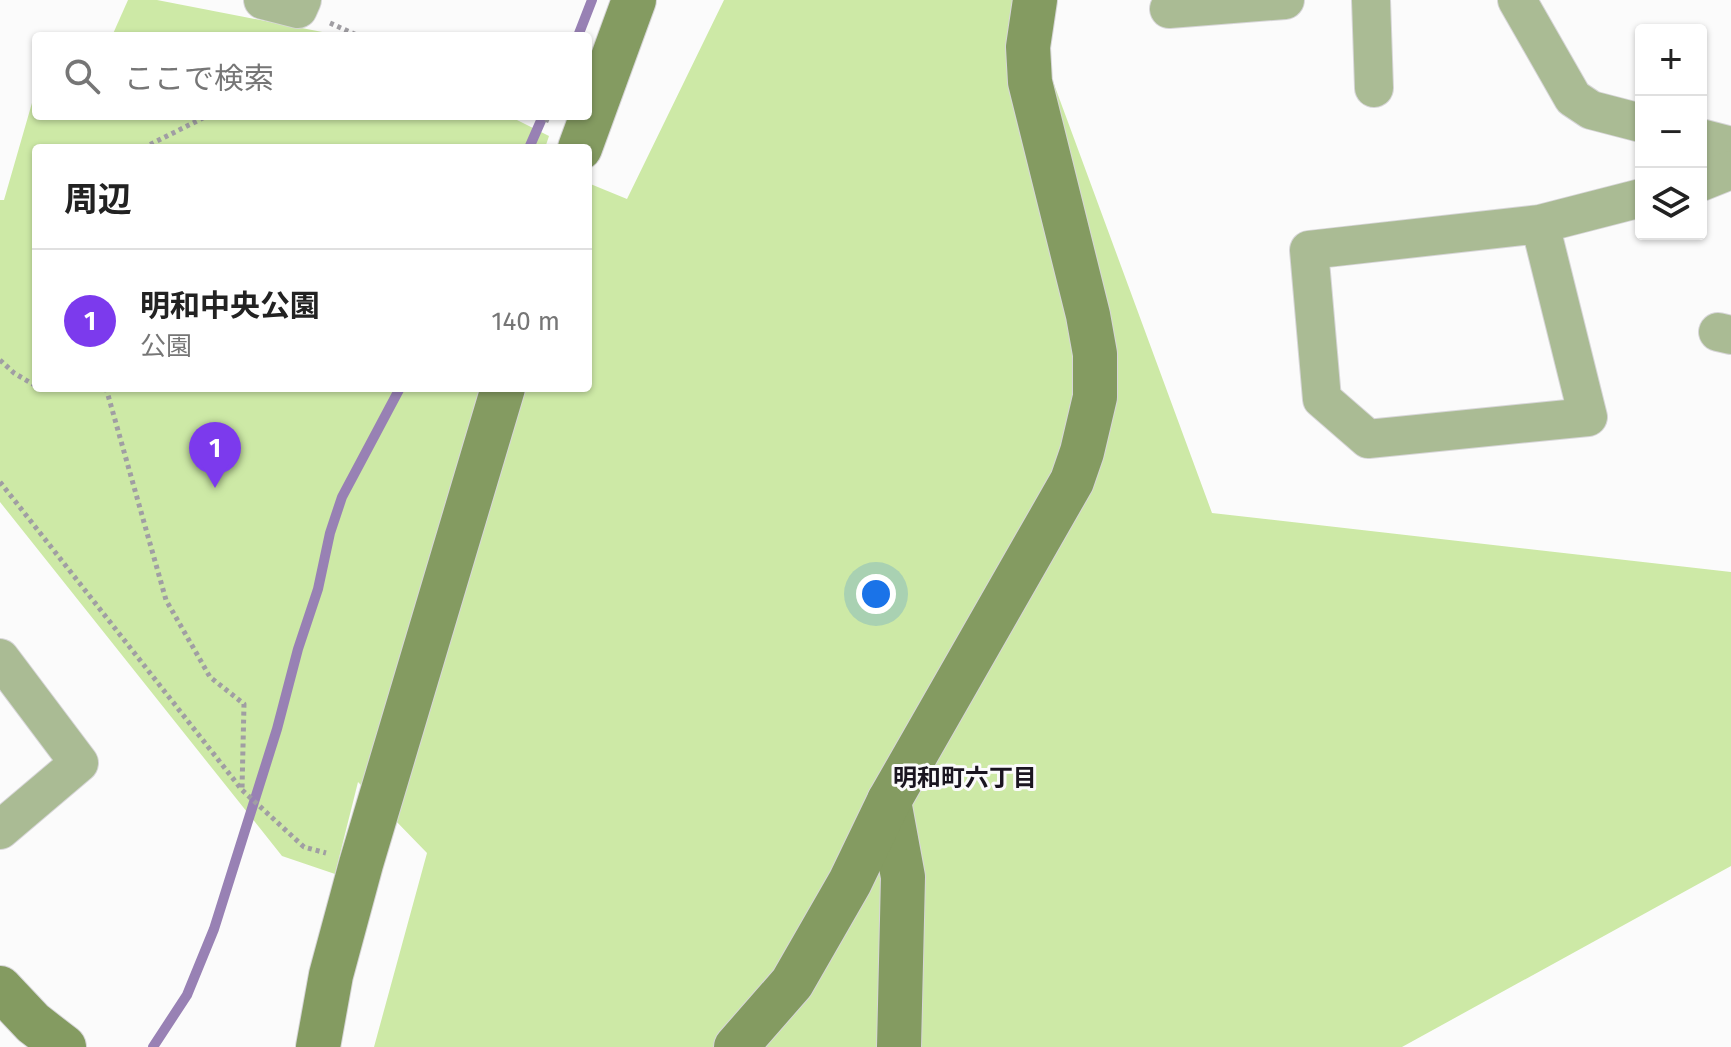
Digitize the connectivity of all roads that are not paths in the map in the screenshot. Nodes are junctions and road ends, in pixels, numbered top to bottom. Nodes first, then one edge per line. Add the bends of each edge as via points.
1 (263, 0) edge
2 (302, 0) edge
3 (634, 0) edge
4 (1035, 0) edge
5 (1285, 0) edge
6 (1371, 0) edge
7 (1517, 0) edge
8 (1169, 9) dead end
9 (1374, 88) dead end
10 (592, 115) edge
11 (590, 120) edge
12 (1635, 121) edge
13 (1707, 140) edge
14 (581, 144) edge
15 (1731, 146) edge
16 (1731, 170) edge
17 (1707, 180) edge
18 (1635, 200) edge
19 (1540, 224) junction
20 (502, 392) edge
21 (0, 658) edge
22 (889, 801) junction
23 (0, 830) edge
24 (0, 988) edge
25 (64, 1047) edge
26 (318, 1047) edge
27 (736, 1047) edge
28 (899, 1047) edge

1 - 2 street via 298,9
3 - 10 street
4 - 22 street via 1028,47 1030,82 1088,315 1095,397 1072,481
5 - 8 street
6 - 9 street
7 - 12 street via 1573,98 1591,110
11 - 14 street
13 - 15 street
16 - 17 street
18 - 19 street
19 - 19 street via 1309,250 1322,399 1368,439 1588,417
20 - 26 street via 361,864
21 - 23 street via 79,763
22 - 27 street via 792,983
22 - 28 street via 903,877
24 - 25 street

